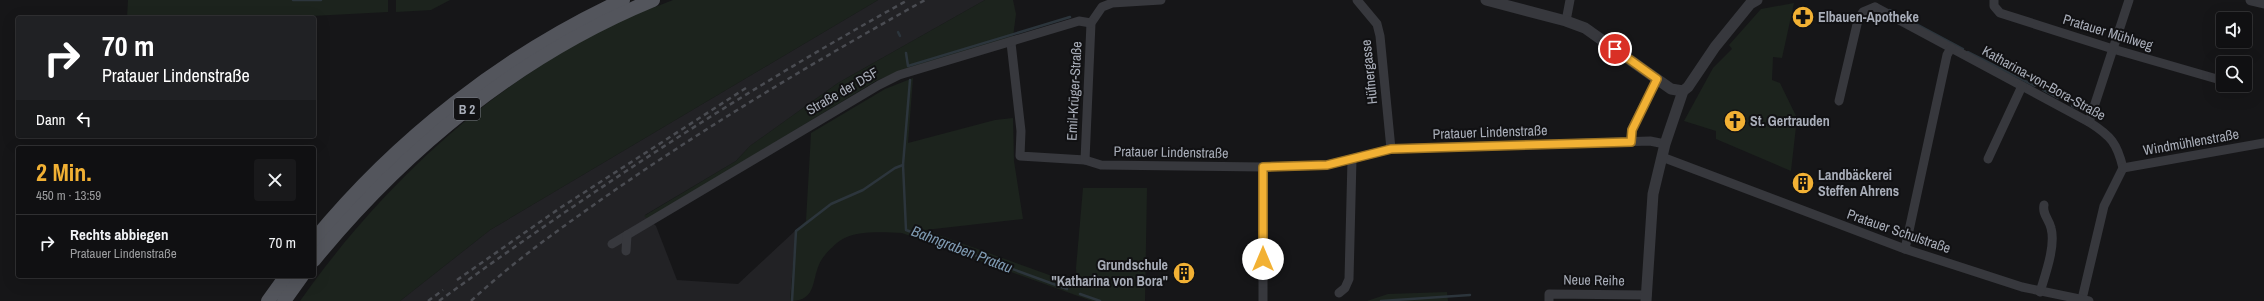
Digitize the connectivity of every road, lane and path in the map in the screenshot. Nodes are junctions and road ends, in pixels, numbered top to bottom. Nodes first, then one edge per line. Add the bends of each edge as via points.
1 (623, 0) edge
2 (653, 0) edge
3 (1161, 0) edge
4 (1357, 0) edge
5 (1486, 0) edge
6 (1570, 0) edge
7 (1757, 0) edge
8 (1994, 0) edge
9 (2129, 0) edge
10 (2251, 0) edge
11 (1875, 4) edge
12 (2264, 4) edge
13 (1566, 21) junction
14 (1091, 23) junction
15 (1010, 43) junction
16 (1951, 48) junction
17 (2113, 49) junction
18 (1657, 79) junction
19 (2216, 79) edge
20 (2022, 86) junction
21 (1683, 91) junction
22 (1839, 102) dead end
23 (2089, 122) junction
24 (1631, 142) junction
25 (2264, 143) edge
26 (1665, 144) junction
27 (1391, 149) junction
28 (1662, 156) junction
29 (1352, 159) junction
30 (1988, 159) dead end
31 (1085, 160) junction
32 (1263, 167) junction
33 (2123, 168) junction
34 (2044, 205) dead end
35 (627, 235) junction
36 (316, 238) edge
37 (612, 244) dead end
38 (1905, 248) junction
39 (626, 251) dead end
40 (316, 258) edge
41 (285, 278) edge
42 (301, 278) edge
43 (2040, 292) junction
44 (1339, 293) dead end
45 (1647, 298) edge
46 (2085, 300) edge
47 (268, 301) edge
48 (284, 301) edge
49 (1263, 301) edge
50 (1548, 301) edge

1 - 36 main road, B 2 via 532,49 450,106 380,168
2 - 40 main road, B 2 via 559,47 465,111 375,190
3 - 14 street via 1112,3 1102,7
4 - 27 street, Hüfnergasse via 1377,24 1380,36
5 - 13 street
6 - 13 street
7 - 21 street via 1750,4 1715,47 1692,83
8 - 17 street, Pratauer Mühlweg via 1994,6 2000,13
9 - 17 street
10 - 12 street
11 - 16 street, Katharina-von-Bora-Straße
11 - 22 street, Katharina-von-Bora-Straße via 1863,12 1858,20
13 - 18 street via 1585,28
14 - 15 street, Straße der DSF via 1079,21
14 - 31 street, Emil-Krüger-Straße
15 - 31 street, Pratauer Lindenstraße via 1021,131 1020,156
15 - 35 street, Straße der DSF via 920,68 879,85
16 - 20 street, Katharina-von-Bora-Straße
16 - 38 street via 1947,55
17 - 19 street, Pratauer Mühlweg
17 - 23 street
18 - 21 street via 1671,89
18 - 24 street via 1632,130
20 - 23 street, Katharina-von-Bora-Straße
20 - 30 street
21 - 26 street
23 - 33 street, Katharina-von-Bora-Straße via 2107,134 2119,150
24 - 26 street, Pratauer Lindenstraße via 1657,141
24 - 27 street, Pratauer Lindenstraße
25 - 33 street, Windmühlenstraße
26 - 28 street
27 - 29 street, Pratauer Lindenstraße
28 - 38 street, Pratauer Schulstraße
28 - 45 street via 1653,194
29 - 32 street, Pratauer Lindenstraße via 1327,165
29 - 44 street via 1350,279
31 - 32 street, Pratauer Lindenstraße via 1101,165
32 - 49 street
33 - 46 street via 2104,206
34 - 43 street via 2043,211 2052,229 2050,260
35 - 37 street, Straße der DSF
35 - 39 street
38 - 43 street, Pratauer Schulstraße
41 - 47 main road
42 - 48 main road
43 - 46 street, Pratauer Schulstraße
45 - 50 street, Neue Reihe via 1549,294

